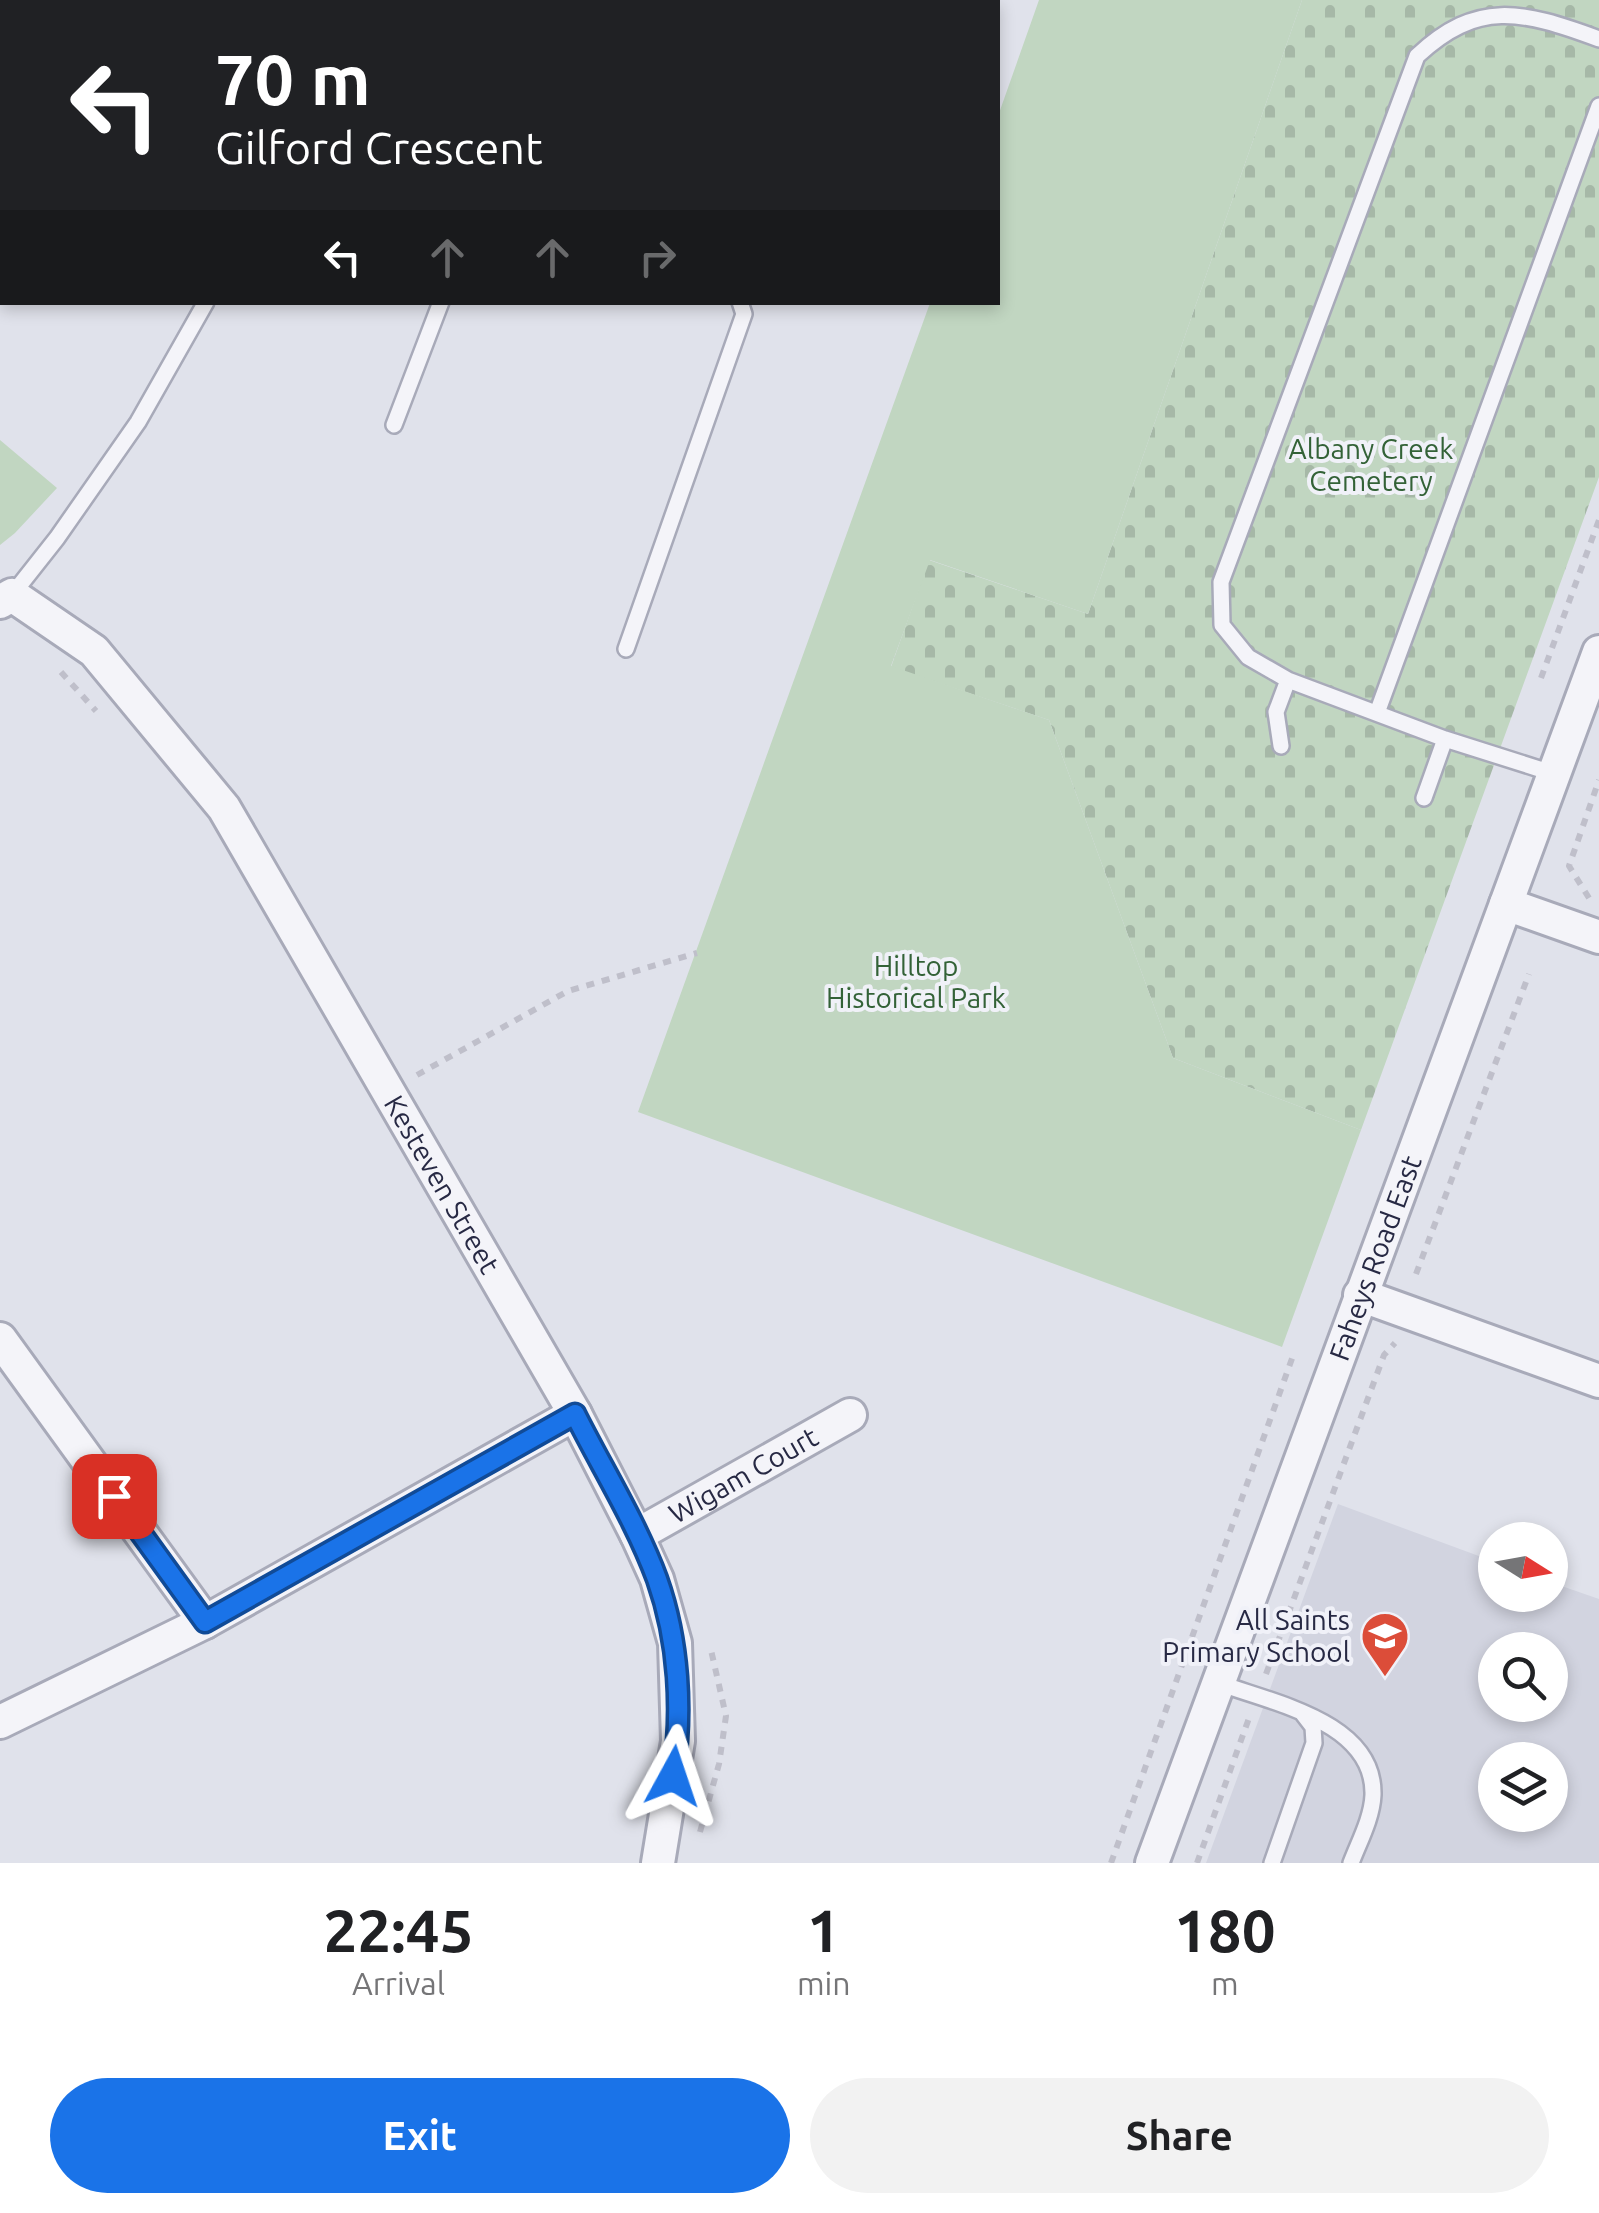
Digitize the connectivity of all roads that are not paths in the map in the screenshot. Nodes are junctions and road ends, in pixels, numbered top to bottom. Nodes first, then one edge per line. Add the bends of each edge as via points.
1 (1599, 39) edge
2 (1599, 106) edge
3 (204, 305) edge
4 (440, 305) edge
5 (741, 305) edge
6 (394, 426) dead end
7 (6, 599) edge
8 (626, 649) dead end
9 (1599, 652) edge
10 (1288, 680) junction
11 (1377, 713) junction
12 (1445, 738) junction
13 (1282, 746) dead end
14 (1552, 773) junction
15 (1424, 798) dead end
16 (1506, 904) junction
17 (1599, 937) edge
18 (1360, 1294) junction
19 (0, 1339) edge
20 (1599, 1381) edge
21 (575, 1414) junction
22 (850, 1415) dead end
23 (637, 1535) junction
24 (205, 1622) junction
25 (1219, 1683) junction
26 (1303, 1714) junction
27 (0, 1722) edge
28 (658, 1863) edge
29 (1152, 1863) edge
30 (1272, 1863) edge
31 (1351, 1863) edge

1 - 10 lane via 1505,4 1470,10 1438,29 1417,56 1220,582 1222,625 1248,657
2 - 11 lane
3 - 7 lane via 138,422
4 - 6 lane
5 - 8 lane via 744,314
7 - 21 street, Kesteven Street via 94,651 224,808
9 - 14 street, Faheys Road East
10 - 11 lane
10 - 13 lane via 1276,712
11 - 12 lane
12 - 14 lane
12 - 15 lane
14 - 16 street, Faheys Road East
16 - 17 street
16 - 18 street, Faheys Road East
18 - 20 street
18 - 25 street, Faheys Road East
19 - 24 street
21 - 23 street, Kesteven Street
21 - 24 street
22 - 23 street, Wigam Court
23 - 28 street, Kesteven Street via 674,1644 678,1742
24 - 27 street
25 - 26 lane
25 - 29 street, Faheys Road East
26 - 30 lane via 1314,1743
26 - 31 lane via 1357,1746 1370,1776 1370,1814

